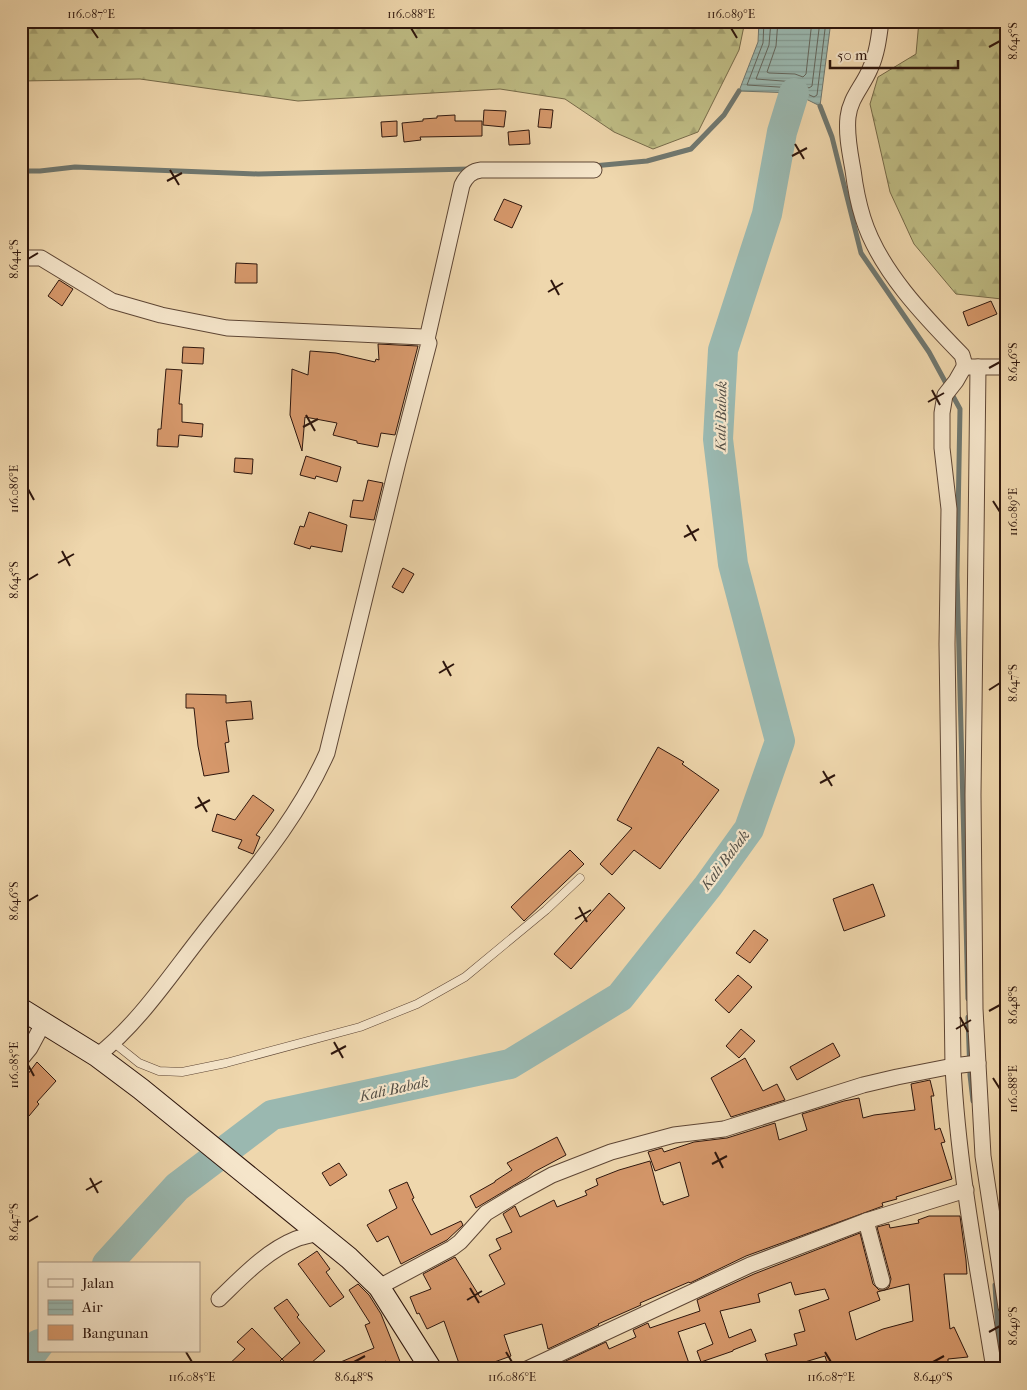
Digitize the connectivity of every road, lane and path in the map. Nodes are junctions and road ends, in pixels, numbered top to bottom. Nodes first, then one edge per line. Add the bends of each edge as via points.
1 (881, 21) edge
2 (594, 170) dead end
3 (21, 258) edge
4 (427, 339) junction
5 (971, 367) junction
6 (1006, 367) edge
7 (961, 795) junction
8 (580, 878) dead end
9 (21, 1009) edge
10 (44, 1022) junction
11 (114, 1043) junction
12 (96, 1056) junction
13 (21, 1059) edge
14 (966, 1065) junction
15 (966, 1190) junction
16 (866, 1221) junction
17 (319, 1233) junction
18 (882, 1281) dead end
19 (379, 1287) junction
20 (219, 1299) dead end
21 (1006, 1307) edge
22 (431, 1369) edge
23 (527, 1369) edge
24 (994, 1369) edge

1 - 5 street via 871,69 853,99 848,117 848,143 863,219 878,253 904,291
2 - 4 street via 481,170 466,177
3 - 4 street via 41,258 112,301 160,315 227,328
4 - 11 street via 429,347 327,753 319,771 296,813
5 - 6 street
5 - 7 street
5 - 7 street via 945,395 942,414 949,509 947,653
7 - 14 street
7 - 14 street via 975,1009
8 - 11 lane via 465,977 417,1004 360,1027 182,1072 159,1071 139,1063
9 - 10 street
10 - 12 street
10 - 13 street
11 - 12 street
12 - 17 street
14 - 15 street via 954,1095
14 - 19 street via 863,1086 724,1129 674,1135 611,1152 552,1175 519,1193 486,1214 452,1248
14 - 21 street
15 - 16 street
15 - 24 street
16 - 18 street
16 - 23 street via 750,1265
17 - 19 street
17 - 20 street via 297,1238 279,1247
19 - 22 street

